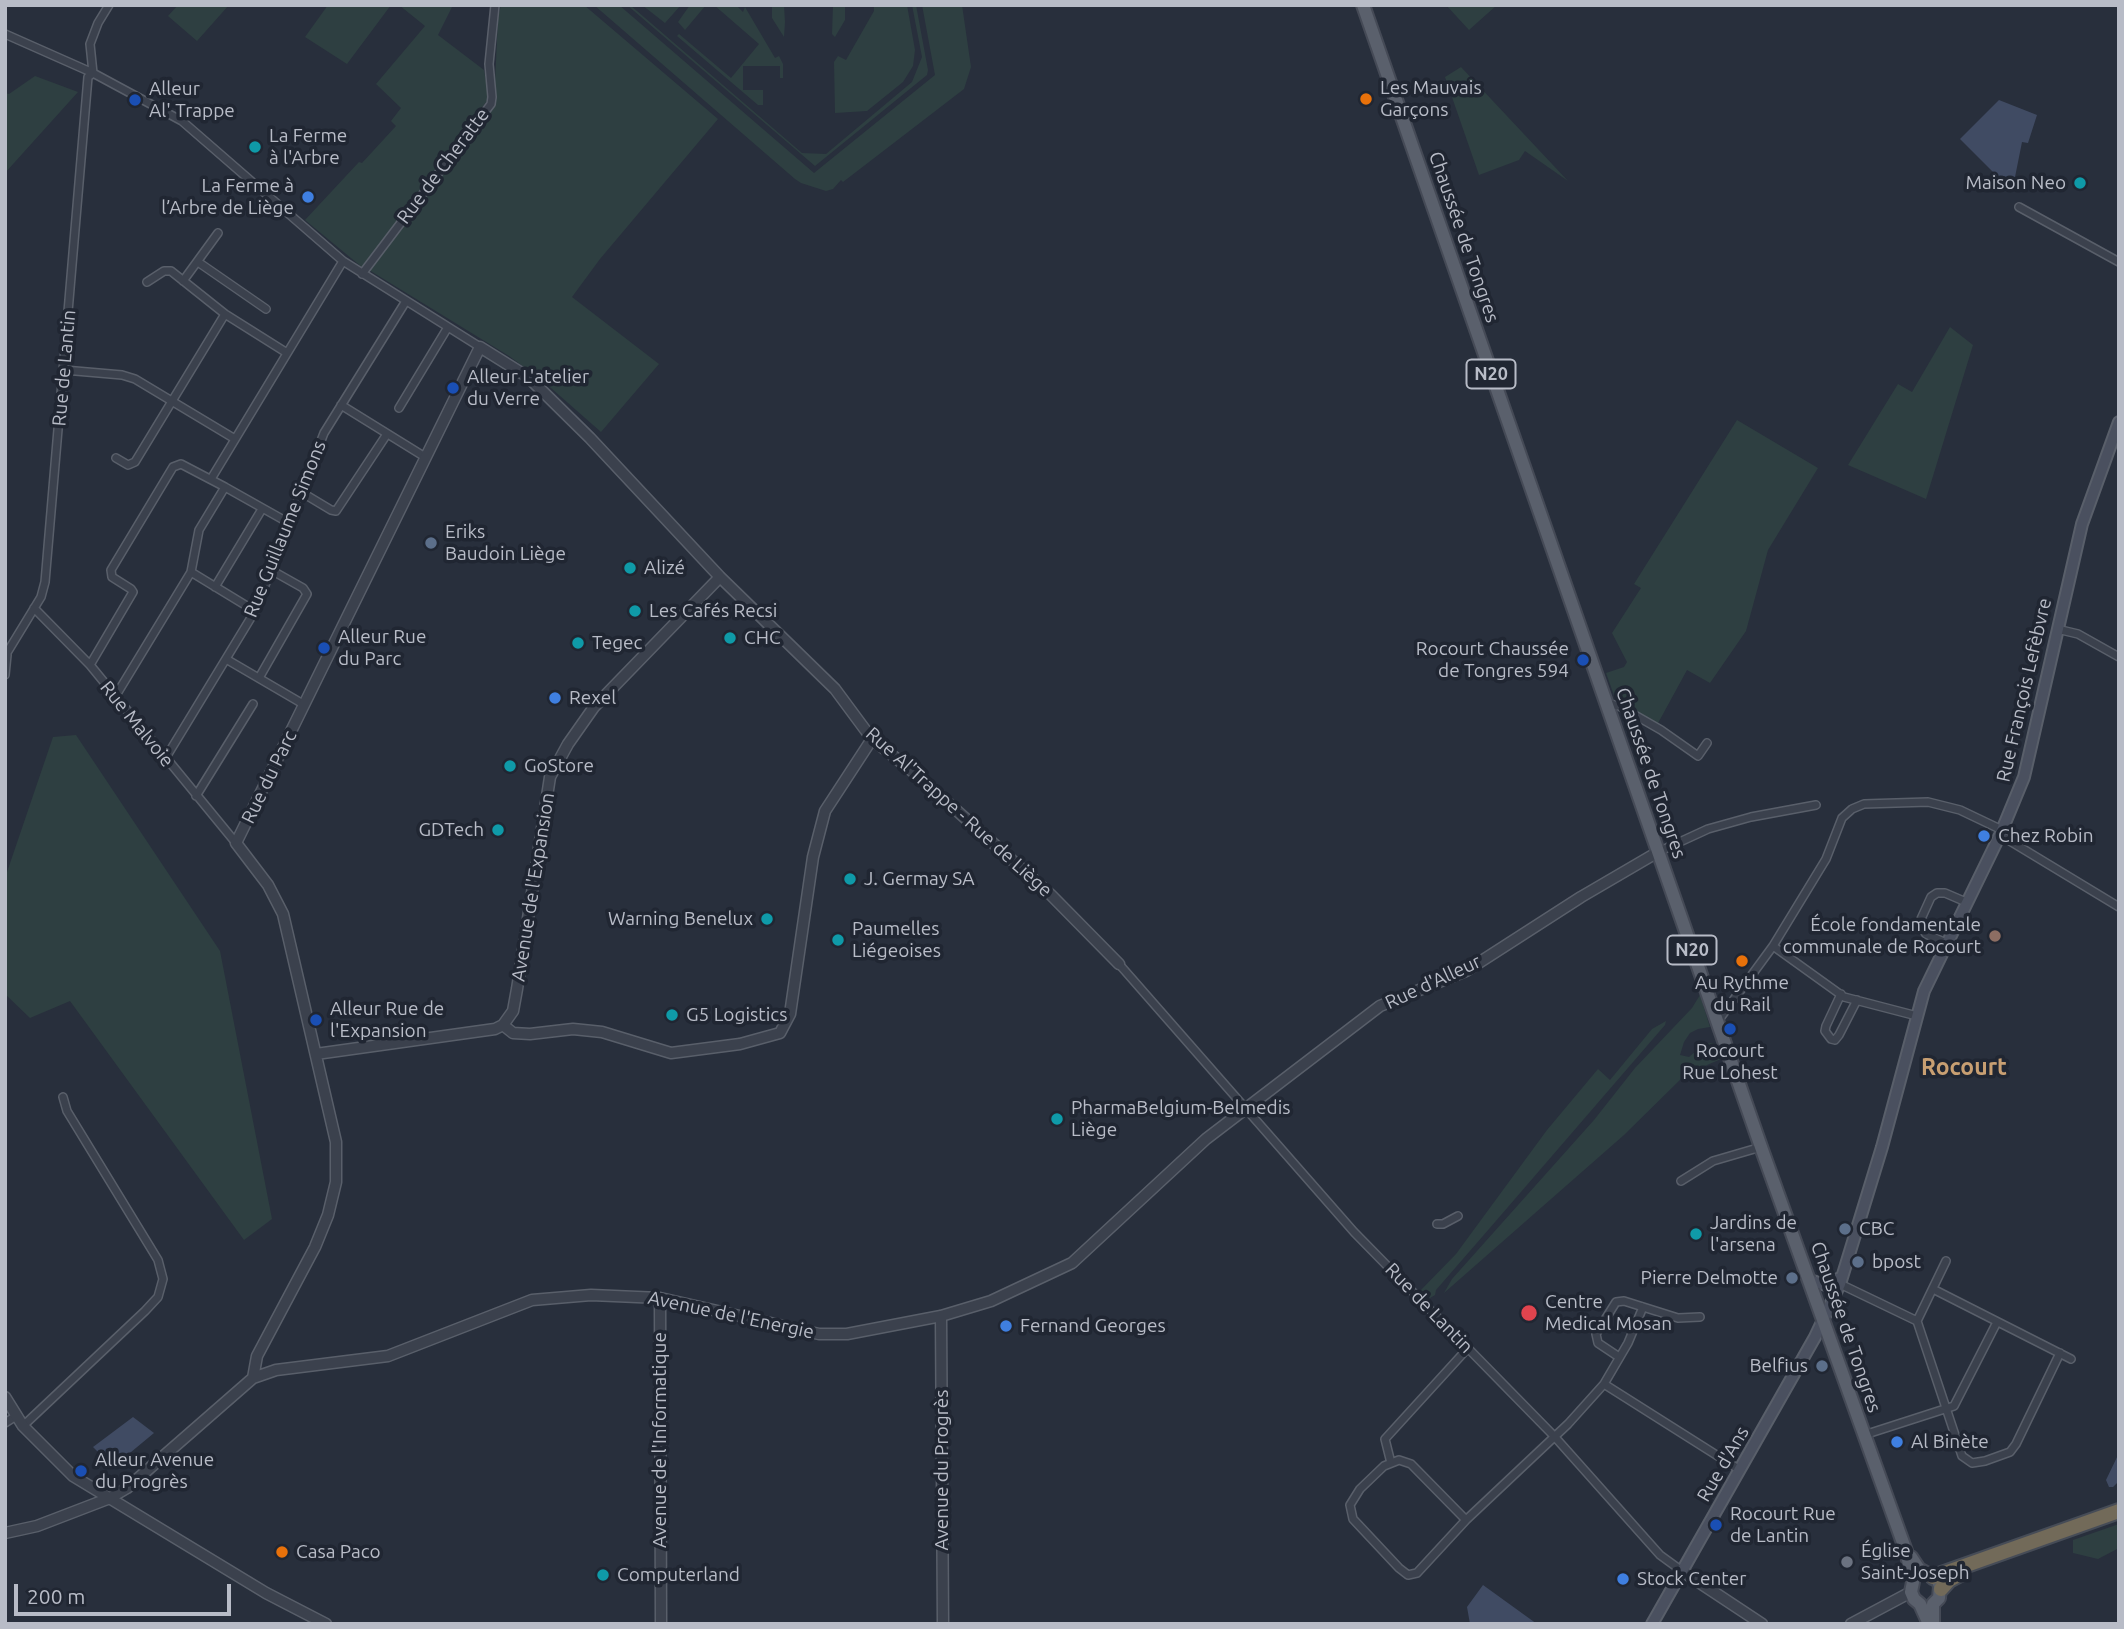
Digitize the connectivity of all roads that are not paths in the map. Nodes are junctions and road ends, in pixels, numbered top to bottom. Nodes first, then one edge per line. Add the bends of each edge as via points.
1 (109, 5) edge
2 (495, 5) edge
3 (1363, 5) edge
4 (5, 34) edge
5 (93, 74) junction
6 (2019, 208) dead end
7 (218, 233) dead end
8 (342, 261) junction
9 (198, 262) junction
10 (2119, 262) edge
11 (362, 274) junction
12 (184, 281) junction
13 (147, 282) dead end
14 (405, 301) junction
15 (266, 309) dead end
16 (225, 314) junction
17 (448, 327) junction
18 (480, 347) junction
19 (287, 353) junction
20 (64, 370) junction
21 (172, 401) junction
22 (341, 405) junction
23 (399, 408) dead end
24 (2119, 422) edge
25 (387, 434) junction
26 (235, 439) junction
27 (425, 457) junction
28 (116, 458) dead end
29 (211, 478) junction
30 (225, 487) junction
31 (301, 492) junction
32 (262, 509) junction
33 (289, 523) junction
34 (271, 569) junction
35 (191, 572) junction
36 (720, 577) junction
37 (215, 587) junction
38 (34, 608) junction
39 (255, 611) junction
40 (2057, 629) junction
41 (6, 655) edge
42 (2119, 657) edge
43 (226, 659) junction
44 (90, 665) junction
45 (5, 675) edge
46 (259, 678) junction
47 (115, 697) junction
48 (1606, 703) junction
49 (253, 704) dead end
50 (303, 704) junction
51 (872, 739) junction
52 (1707, 743) dead end
53 (165, 759) junction
54 (196, 796) junction
55 (1816, 805) dead end
56 (2001, 832) junction
57 (236, 843) junction
58 (1658, 852) junction
59 (1966, 902) junction
60 (2119, 907) edge
61 (1946, 943) junction
62 (1773, 946) junction
63 (1119, 964) joint
64 (1841, 994) junction
65 (1857, 1000) junction
66 (1917, 1016) junction
67 (1718, 1021) junction
68 (503, 1025) junction
69 (316, 1054) junction
70 (63, 1097) dead end
71 (1247, 1110) junction
72 (1761, 1147) junction
73 (1681, 1181) dead end
74 (1157, 1185) joint
75 (1458, 1216) dead end
76 (1437, 1224) dead end
77 (1946, 1261) dead end
78 (1809, 1280) junction
79 (1841, 1281) junction
80 (1933, 1290) junction
81 (660, 1298) junction
82 (1643, 1307) junction
83 (941, 1316) junction
84 (1700, 1317) dead end
85 (1824, 1320) junction
86 (1917, 1321) junction
87 (1997, 1322) junction
88 (1813, 1340) junction
89 (1832, 1345) junction
90 (1468, 1348) junction
91 (2060, 1353) junction
92 (1619, 1357) junction
93 (2071, 1359) dead end
94 (253, 1378) junction
95 (1604, 1384) junction
96 (5, 1397) edge
97 (1946, 1409) junction
98 (16, 1416) junction
99 (5, 1423) edge
100 (23, 1426) junction
101 (1864, 1435) junction
102 (1554, 1436) junction
103 (1391, 1463) junction
104 (1740, 1470) junction
105 (110, 1498) junction
106 (2119, 1511) edge
107 (2119, 1519) edge
108 (1466, 1520) junction
109 (5, 1533) edge
110 (1906, 1551) junction
111 (1682, 1571) junction
112 (1935, 1580) junction
113 (1912, 1587) junction
114 (1926, 1604) junction
115 (326, 1624) edge
116 (661, 1624) edge
117 (943, 1624) edge
118 (1652, 1624) edge
119 (1762, 1624) edge
120 (1851, 1624) edge
121 (1931, 1624) edge

1 - 5 street, Rue de Lantin via 90,44
2 - 11 street, Rue de Cheratte via 489,64 491,104
3 - 48 main road, Chaussée de Tongres / N20
4 - 5 street, Rue Al'Trappe - Rue de Liège
5 - 8 street, Rue Al'Trappe - Rue de Liège via 182,121
5 - 20 street, Rue de Lantin via 88,77
6 - 10 street
7 - 9 street
8 - 11 street, Rue Al'Trappe - Rue de Liège
8 - 19 street
9 - 12 street
9 - 15 street
11 - 14 street, Rue Al'Trappe - Rue de Liège
12 - 13 street via 167,271
12 - 16 street
14 - 17 street, Rue Al'Trappe - Rue de Liège
14 - 22 street, Rue Guillaume Simons
16 - 19 street
16 - 21 street
17 - 18 street, Rue Al'Trappe - Rue de Liège
17 - 23 street
18 - 27 street, Rue du Parc
18 - 36 street, Rue Al'Trappe - Rue de Liège via 537,386
19 - 26 street
20 - 21 street via 129,377
20 - 38 street, Rue de Lantin via 45,582
21 - 26 street
21 - 28 street via 135,462 128,465
22 - 25 street
22 - 31 street, Rue Guillaume Simons via 321,438
24 - 40 main road, Rue François Lefèbvre via 2082,524
25 - 27 street
25 - 31 street via 336,511
26 - 29 street
27 - 50 street, Rue du Parc
29 - 30 street
29 - 44 street via 174,465 110,572 133,592
30 - 32 street
30 - 35 street via 199,530
31 - 33 street, Rue Guillaume Simons
32 - 33 street
32 - 37 street
33 - 34 street, Rue Guillaume Simons
34 - 39 street, Rue Guillaume Simons
34 - 46 street via 307,594
35 - 37 street
35 - 47 street
36 - 51 street, Rue Al'Trappe - Rue de Liège via 835,689
36 - 68 street, Avenue de l'Expansion via 594,707 550,777 513,1011
37 - 39 street
38 - 41 street, Rue de Lantin
38 - 44 street, Rue Malvoie
39 - 43 street, Rue Guillaume Simons
40 - 42 street via 2078,634
40 - 56 main road, Rue François Lefèbvre via 2024,776
41 - 45 street
43 - 46 street
43 - 53 street, Rue Guillaume Simons
44 - 47 street, Rue Malvoie
46 - 50 street
47 - 53 street, Rue Malvoie
48 - 52 street via 1619,706 1698,756
48 - 58 main road, Chaussée de Tongres / N20
49 - 54 street
50 - 57 street, Rue du Parc
51 - 63 street, Rue Al'Trappe - Rue de Liège via 1052,895
51 - 68 street via 825,811 813,857 790,1014 780,1033 740,1044 671,1053 602,1032 513,1033
53 - 54 street, Rue Malvoie
54 - 57 street, Rue Malvoie
55 - 58 street via 1708,829
56 - 59 main road, Rue François Lefèbvre
56 - 60 street
56 - 62 street via 1960,810 1928,802 1864,804 1852,809 1842,818 1826,859
57 - 69 street, Rue du Parc via 268,884 283,914
58 - 67 main road, Chaussée de Tongres / N20
58 - 71 street, Rue d'Alleur via 1466,971 1380,1006
59 - 61 main road, Rue François Lefèbvre
59 - 61 street via 1945,893 1931,897 1921,927
61 - 66 main road, Rue François Lefèbvre
62 - 64 street
62 - 67 street
63 - 71 street, Rue de Lantin
64 - 65 street
64 - 65 street via 1826,1026 1831,1039 1839,1035
65 - 66 street
66 - 79 main road, Rue François Lefèbvre
67 - 72 main road, Chaussée de Tongres / N20
68 - 69 street
69 - 94 street, Rue du Parc via 336,1142 336,1182 315,1247 257,1356
70 - 100 street via 67,1111 158,1260 163,1279 158,1297 145,1311
71 - 74 street, Rue d'Alleur via 1206,1139
71 - 90 street, Rue de Lantin via 1354,1232
72 - 73 street via 1713,1161
72 - 78 main road, Chaussée de Tongres / N20
74 - 83 street, Avenue de l'Energie via 1072,1263 991,1301
75 - 76 street
77 - 80 street
78 - 79 main road via 1826,1285
78 - 85 main road, Chaussée de Tongres / N20
79 - 85 main road, Rue François Lefèbvre
79 - 86 street
80 - 86 street
80 - 87 street
81 - 83 street, Avenue de l'Energie via 819,1334 847,1334
81 - 94 street, Avenue de l'Energie via 591,1295 532,1300 388,1356 275,1370
81 - 116 street, Avenue de l'Informatique
82 - 84 street via 1678,1318
82 - 92 street
82 - 92 street via 1616,1302 1596,1334 1598,1343
83 - 117 street, Avenue du Progrès
85 - 88 main road, Rue d'Ans
85 - 89 main road, Chaussée de Tongres / N20
86 - 97 street
87 - 91 street
87 - 97 street via 1954,1406
88 - 89 main road
88 - 104 main road, Rue d'Ans
89 - 101 main road, Chaussée de Tongres / N20
90 - 102 street, Rue de Lantin
90 - 103 street via 1385,1439
91 - 93 street
91 - 97 street via 2010,1452 1972,1463 1962,1457
92 - 95 street
94 - 105 street, Avenue de l'Energie
95 - 102 street
95 - 104 street
96 - 98 street
97 - 101 street
98 - 99 street
98 - 100 street
100 - 105 street via 73,1476
101 - 110 main road, Chaussée de Tongres / N20
102 - 108 street
102 - 111 street, Rue de Lantin via 1660,1555
103 - 108 street via 1410,1464
103 - 108 street via 1360,1489 1350,1504 1353,1519 1408,1575 1417,1573
104 - 111 main road, Rue d'Ans
105 - 109 street, Avenue de l'Energie
105 - 115 street
106 - 112 highway
107 - 112 highway via 1949,1580
110 - 112 main road, Chaussée de Tongres / N20 via 1919,1569
110 - 113 main road, Chaussée de Tongres / N20
111 - 118 main road, Rue d'Ans
111 - 119 street, Rue de Lantin
112 - 113 main road via 1921,1576
112 - 114 main road via 1938,1598
113 - 114 main road, Chaussée de Tongres / N20 via 1914,1599
113 - 120 street
114 - 121 main road

